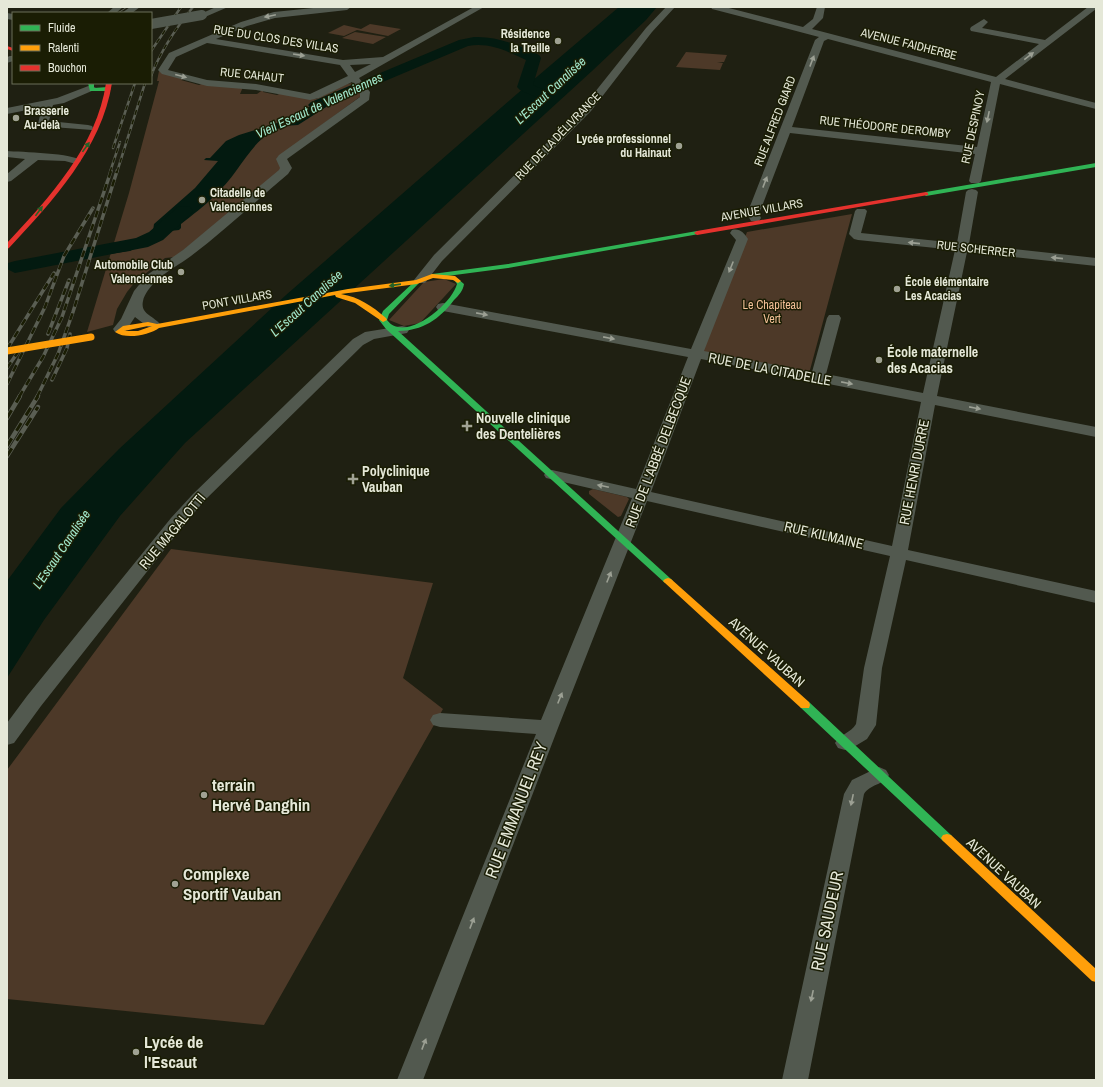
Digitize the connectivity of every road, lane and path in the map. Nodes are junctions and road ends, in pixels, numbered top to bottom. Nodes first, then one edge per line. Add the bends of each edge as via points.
1 (224, 7) edge
2 (347, 7) edge
3 (480, 7) edge
4 (671, 7) edge
5 (715, 7) edge
6 (821, 7) edge
7 (1093, 7) edge
8 (324, 8) edge
9 (984, 22) dead end
10 (152, 24) edge
11 (804, 30) junction
12 (827, 36) junction
13 (205, 40) junction
14 (1046, 43) junction
15 (7, 47) edge
16 (10, 56) edge
17 (386, 60) junction
18 (343, 63) junction
19 (355, 79) junction
20 (998, 80) junction
21 (91, 86) edge
22 (108, 86) edge
23 (48, 104) junction
24 (1096, 106) edge
25 (7, 111) edge
26 (88, 128) junction
27 (786, 129) junction
28 (981, 151) junction
29 (7, 154) edge
30 (35, 157) junction
31 (71, 160) junction
32 (1096, 165) edge
33 (58, 169) dead end
34 (7, 179) edge
35 (974, 186) joint
36 (27, 211) dead end
37 (861, 211) dead end
38 (755, 218) dead end
39 (22, 231) junction
40 (736, 233) dead end
41 (8, 235) edge
42 (7, 247) edge
43 (962, 248) junction
44 (7, 255) edge
45 (438, 258) junction
46 (1096, 262) edge
47 (508, 266) junction
48 (418, 281) junction
49 (457, 281) junction
50 (323, 296) junction
51 (136, 300) junction
52 (443, 307) junction
53 (834, 318) dead end
54 (389, 322) junction
55 (427, 324) junction
56 (155, 325) junction
57 (117, 331) joint
58 (95, 336) dead end
59 (358, 342) junction
60 (7, 351) edge
61 (417, 351) junction
62 (695, 355) junction
63 (818, 377) junction
64 (929, 399) junction
65 (1096, 432) edge
66 (552, 475) junction
67 (641, 494) junction
68 (624, 540) junction
69 (899, 552) junction
70 (1096, 597) edge
71 (440, 720) dead end
72 (548, 728) junction
73 (7, 738) edge
74 (845, 743) junction
75 (879, 775) junction
76 (1096, 977) edge
77 (410, 1080) edge
78 (795, 1080) edge

1 - 10 street, bridge via 202,15
2 - 8 street
3 - 17 street, RUE DU CLOS DES VILLAS
4 - 45 street, RUE DE LA DÉLIVRANCE via 649,30 590,106
5 - 11 street, AVENUE FAIDHERBE
6 - 11 street via 820,16
7 - 14 street
8 -> 13 street via 266,17
9 - 14 street via 974,29
11 - 12 street, AVENUE FAIDHERBE
12 - 20 street, AVENUE FAIDHERBE
27 -> 12 street, RUE ALFRED GIARD via 820,40
13 -> 18 street, RUE DU CLOS DES VILLAS
13 -> 19 street, RUE CAHAUT via 174,54 163,70 207,83 256,87 310,97
20 -> 14 street
15 - 16 main road
17 - 18 street, RUE DU CLOS DES VILLAS
17 - 19 street, RUE DU CLOS DES VILLAS
18 - 19 street, RUE DU CLOS DES VILLAS
19 - 51 street via 365,92 365,98 283,157 281,160 286,170 187,253 152,278
20 - 24 street, AVENUE FAIDHERBE
20 -> 28 street, RUE DESPINOY via 995,83
21 - 22 main road
21 - 23 street
21 - 26 main road via 97,95
31 -> 22 main road via 94,135 107,102
23 - 25 street
23 - 26 street via 43,124
26 - 31 main road via 76,145
27 - 28 street, RUE THÉODORE DEROMBY
38 -> 27 street, RUE ALFRED GIARD via 753,214
28 - 35 street, RUE DESPINOY
29 - 30 street
30 - 31 street
30 - 34 street
31 - 33 main road
39 -> 31 main road via 35,218
32 - 47 main road, AVENUE VILLARS
35 - 43 street, RUE HENRI DURRE
36 - 41 main road
43 -> 37 street, RUE SCHERRER via 856,235
39 - 42 main road
39 - 44 main road
40 -> 62 street, RUE DE L'ABBÉ DELBECQUE via 742,239
46 -> 43 street, RUE SCHERRER
43 - 64 street, RUE HENRI DURRE
45 - 48 street, RUE DE LA DÉLIVRANCE
45 - 49 street via 440,264
47 - 49 main road, AVENUE VILLARS
47 - 49 main road via 480,272
48 - 49 main road, AVENUE VILLARS via 432,276
48 -> 50 main road, PONT VILLARS
48 - 54 main road
49 - 52 main road
50 - 54 main road, PONT VILLARS via 345,296 359,300
50 - 56 main road, PONT VILLARS
51 - 56 street via 139,314
51 - 57 street via 127,320
52 - 55 main road
52 -> 62 street, RUE DE LA CITADELLE
53 - 63 street
54 - 55 main road via 421,327
54 - 59 street, RUE MAGALOTTI
54 - 59 street, RUE MAGALOTTI via 366,329
54 - 61 main road, AVENUE VAUBAN
55 - 61 main road via 416,338
56 - 57 main road, PONT VILLARS via 152,329 125,334
58 - 60 main road, bridge
59 - 73 street, RUE MAGALOTTI via 195,502
61 - 66 main road, AVENUE VAUBAN
62 - 63 street, RUE DE LA CITADELLE
62 - 67 street, RUE DE L'ABBÉ DELBECQUE
63 -> 64 street, RUE DE LA CITADELLE
64 -> 65 street, RUE DE LA CITADELLE
64 - 69 street, RUE HENRI DURRE
67 -> 66 street, RUE KILMAINE
66 - 68 main road, AVENUE VAUBAN
67 - 68 street, RUE DE L'ABBÉ DELBECQUE
67 - 69 street, RUE KILMAINE
72 -> 68 street, RUE EMMANUEL REY
68 - 74 main road, AVENUE VAUBAN
69 - 70 street, RUE KILMAINE
69 - 74 street, RUE HENRI DURRE via 873,668 866,725 860,734
71 - 72 street
77 -> 72 street, RUE EMMANUEL REY
74 - 75 main road, AVENUE VAUBAN
75 - 76 main road, AVENUE VAUBAN
75 -> 78 street, RUE SAUDEUR via 859,785 854,794

